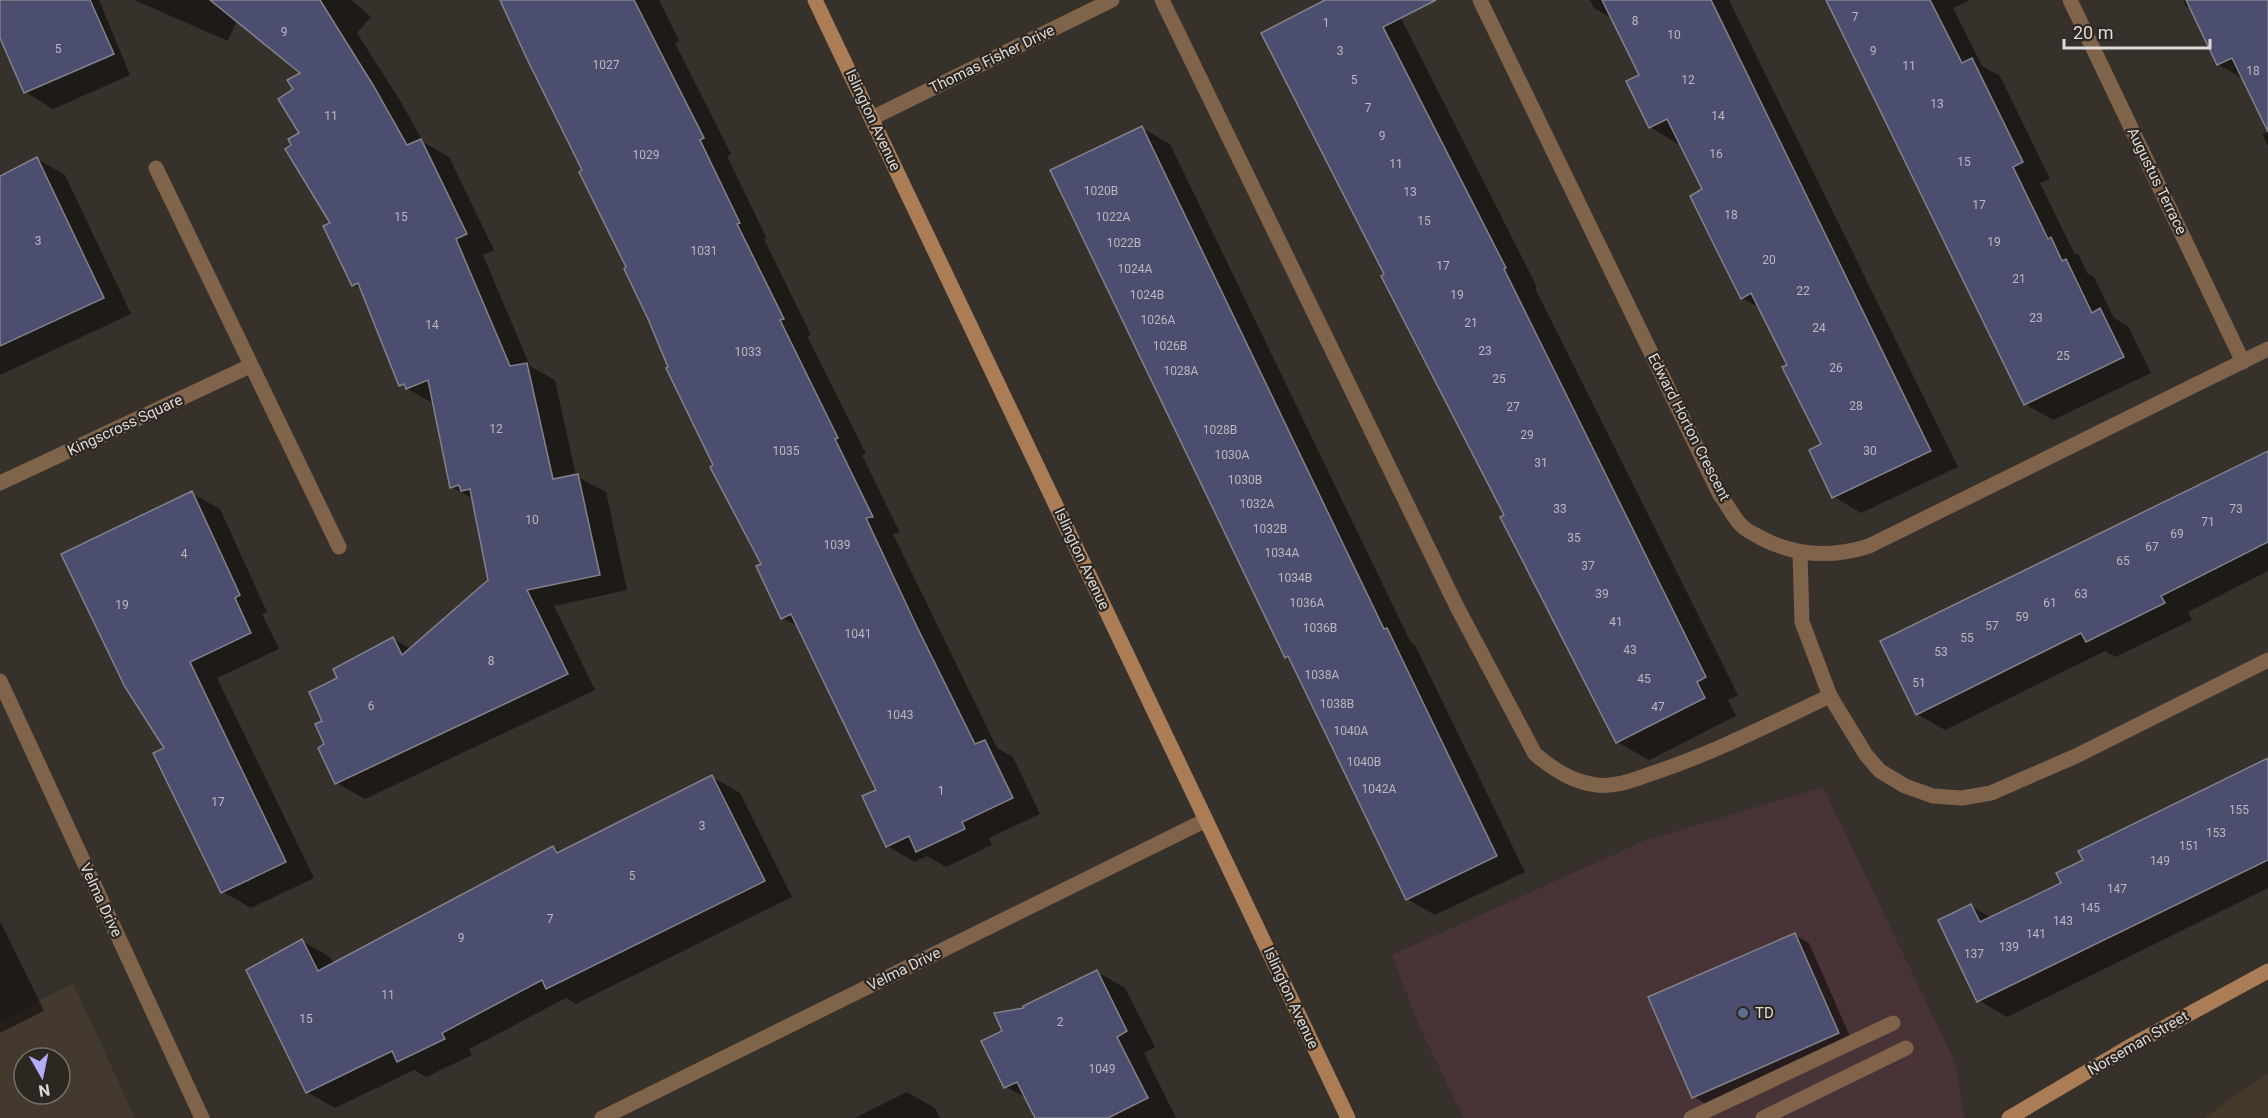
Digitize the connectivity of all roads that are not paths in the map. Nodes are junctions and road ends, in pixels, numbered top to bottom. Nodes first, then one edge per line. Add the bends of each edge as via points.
1 (815, 0) edge
2 (1112, 0) edge
3 (1162, 0) edge
4 (1480, 0) edge
5 (2070, 0) edge
6 (872, 118) junction
7 (156, 168) dead end
8 (2268, 349) edge
9 (2243, 362) junction
10 (250, 366) junction
11 (0, 483) edge
12 (339, 547) dead end
13 (1800, 552) junction
14 (2268, 660) edge
15 (0, 681) edge
16 (1830, 696) junction
17 (1206, 820) junction
18 (2268, 971) edge
19 (1893, 1023) dead end
20 (1906, 1048) dead end
21 (202, 1118) edge
22 (602, 1118) edge
23 (1348, 1118) edge
24 (1691, 1118) edge
25 (1762, 1118) edge
26 (2009, 1118) edge

1 - 6 main road, Islington Avenue
2 - 6 street, Thomas Fisher Drive
3 - 16 street via 1457,607 1535,754 1573,779 1593,785 1621,784 1693,760
4 - 13 street, Edward Horton Crescent via 1720,495 1742,526 1770,542
5 - 9 street, Augustus Terrace
6 - 17 main road, Islington Avenue
7 - 10 street
8 - 9 street, Edward Horton Crescent
9 - 13 street, Edward Horton Crescent via 1869,546 1832,555
10 - 11 street, Kingscross Square
10 - 12 street
13 - 16 street via 1802,622
14 - 16 street via 2076,756 1991,793 1962,798 1933,796 1880,771 1866,756
15 - 21 street, Velma Drive
17 - 22 street, Velma Drive
17 - 23 main road, Islington Avenue
18 - 26 main road, Norseman Street
19 - 24 street
20 - 25 street

